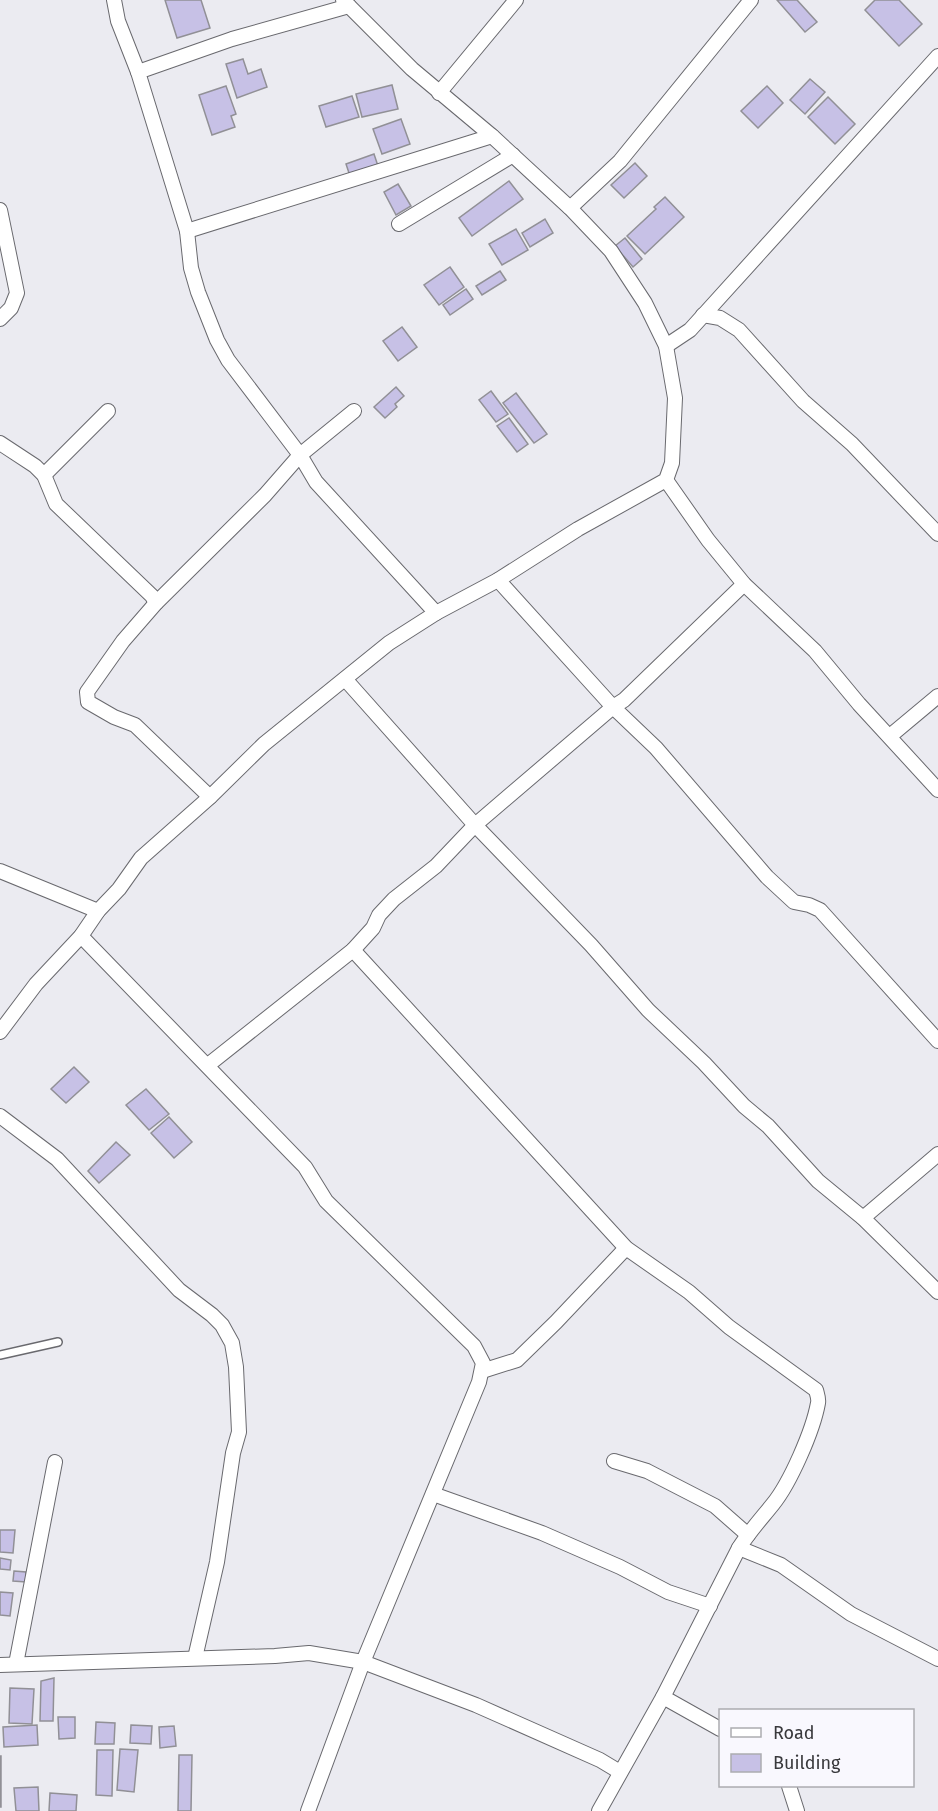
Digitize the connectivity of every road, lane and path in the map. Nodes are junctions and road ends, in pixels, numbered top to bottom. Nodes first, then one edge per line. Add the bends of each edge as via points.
1 (114, 0) edge
2 (516, 0) edge
3 (751, 0) edge
4 (346, 3) edge
5 (938, 56) edge
6 (138, 72) junction
7 (439, 93) junction
8 (492, 136) junction
9 (513, 155) junction
10 (570, 208) junction
11 (1, 216) edge
12 (399, 224) dead end
13 (187, 231) junction
14 (703, 315) junction
15 (0, 319) edge
16 (666, 346) junction
17 (108, 411) dead end
18 (354, 411) dead end
19 (0, 444) edge
20 (300, 455) junction
21 (44, 475) junction
22 (666, 480) junction
23 (938, 534) edge
24 (498, 580) junction
25 (744, 584) junction
26 (156, 603) junction
27 (436, 613) junction
28 (345, 679) junction
29 (938, 696) edge
30 (613, 707) junction
31 (890, 736) junction
32 (938, 790) edge
33 (210, 797) junction
34 (475, 825) junction
35 (0, 871) edge
36 (98, 911) junction
37 (81, 936) junction
38 (353, 950) junction
39 (0, 1032) edge
40 (938, 1041) edge
41 (208, 1065) junction
42 (0, 1116) edge
43 (938, 1154) edge
44 (863, 1218) junction
45 (626, 1248) junction
46 (938, 1292) edge
47 (58, 1342) dead end
48 (0, 1355) edge
49 (482, 1371) junction
50 (614, 1461) dead end
51 (55, 1462) dead end
52 (433, 1494) junction
53 (748, 1535) junction
54 (739, 1548) junction
55 (711, 1606) junction
56 (195, 1658) junction
57 (938, 1659) edge
58 (363, 1662) junction
59 (16, 1664) junction
60 (0, 1665) edge
61 (663, 1697) junction
62 (719, 1728) edge
63 (620, 1772) junction
64 (790, 1787) edge
65 (308, 1811) edge
66 (599, 1811) edge
67 (797, 1811) edge

1 - 6 street
2 - 7 street
3 - 10 street via 620,161
4 - 6 street
4 - 7 street
5 - 14 street
6 - 13 street
7 - 8 street
8 - 9 street
8 - 13 street
9 - 10 street
9 - 12 street
10 - 16 street via 611,251 645,303
11 - 15 street via 17,293 11,308
13 - 20 street via 191,268 217,340 238,376
14 - 16 street via 690,330
14 - 23 street via 720,318 739,330 803,402 852,444
16 - 22 street via 675,398 672,463
17 - 21 street
18 - 20 street
19 - 21 street
20 - 26 street
20 - 27 street via 316,482
21 - 26 street via 56,504
22 - 24 street
22 - 25 street
24 - 27 street
24 - 30 street
25 - 30 street
25 - 31 street via 815,651
26 - 33 street via 87,692 88,702 135,725
27 - 28 street via 389,643
28 - 33 street via 264,744
28 - 34 street
29 - 31 street
30 - 34 street
30 - 40 street via 656,748 767,877 794,902 820,910
31 - 32 street
33 - 36 street via 141,858
34 - 38 street via 436,866 379,915
34 - 44 street via 648,1010 768,1126 818,1181
35 - 36 street
36 - 37 street
37 - 39 street via 36,984
37 - 41 street
38 - 41 street
38 - 45 street
41 - 49 street via 305,1167 326,1201 474,1346 483,1363
42 - 56 street via 57,1159 179,1290 222,1325 232,1343 239,1432 217,1562
43 - 44 street
44 - 46 street
45 - 49 street via 517,1359
45 - 53 street via 816,1390 819,1401 798,1460 774,1503
47 - 48 lane
49 - 52 street
50 - 53 street via 647,1471 715,1506
51 - 59 street
52 - 55 street via 542,1533 668,1592
52 - 58 street
53 - 54 street
54 - 55 street
54 - 57 street via 781,1564 851,1614
55 - 61 street
56 - 58 street via 309,1653
56 - 59 street
58 - 63 street via 476,1705
58 - 65 street
59 - 60 street
61 - 62 street
61 - 63 street
63 - 66 street
64 - 67 street

